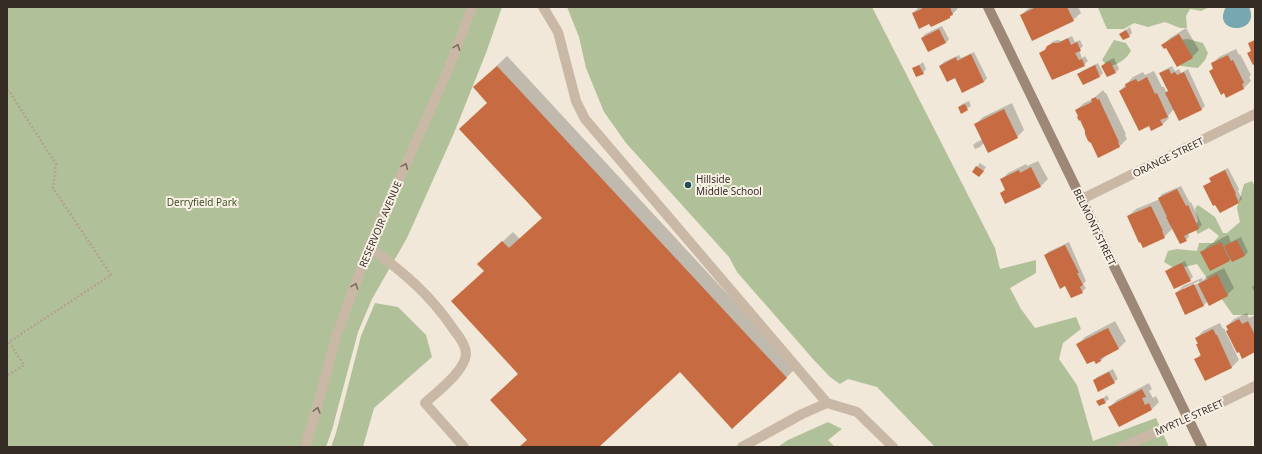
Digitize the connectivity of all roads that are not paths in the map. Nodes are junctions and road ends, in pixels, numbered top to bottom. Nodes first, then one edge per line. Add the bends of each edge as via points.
1 (472, 7) edge
2 (543, 7) edge
3 (988, 7) edge
4 (1255, 114) edge
5 (1082, 199) junction
6 (368, 247) junction
7 (1255, 386) edge
8 (828, 403) junction
9 (1187, 418) junction
10 (305, 447) edge
11 (464, 447) edge
12 (742, 447) edge
13 (893, 447) edge
14 (1122, 447) edge
15 (1202, 447) edge

6 -> 1 street, RESERVOIR AVENUE via 448,70
2 - 8 street via 558,32 576,101 585,119
3 - 5 street, BELMONT STREET
4 - 5 street, ORANGE STREET
5 - 9 street, BELMONT STREET
10 -> 6 street, RESERVOIR AVENUE via 336,337
6 - 11 street via 417,285 441,310 460,338 466,354 462,368 425,403
7 - 9 street, MYRTLE STREET
8 - 12 street via 802,414
8 - 13 street via 857,412
9 - 14 street, MYRTLE STREET
9 - 15 street, BELMONT STREET

